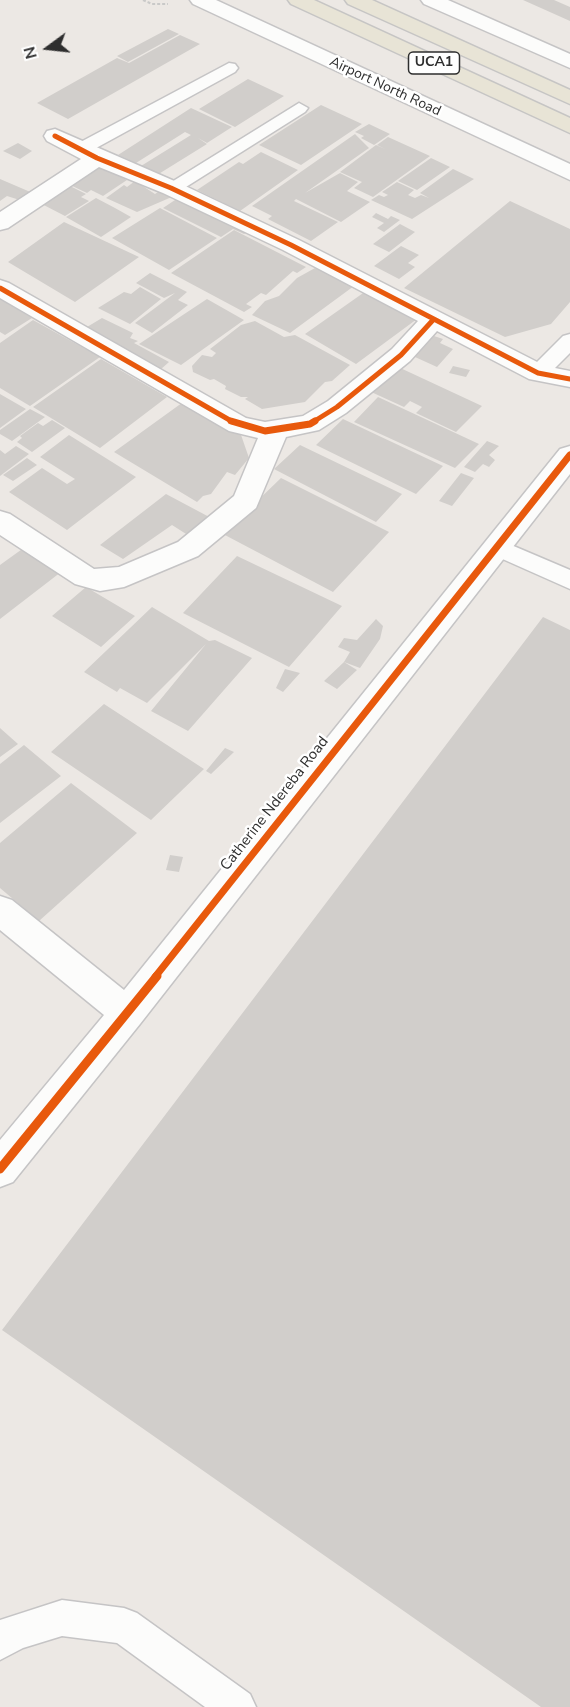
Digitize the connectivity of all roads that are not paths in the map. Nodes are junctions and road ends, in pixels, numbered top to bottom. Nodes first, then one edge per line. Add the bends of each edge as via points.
1 (200, 0) edge
2 (298, 0) edge
3 (356, 0) edge
4 (431, 0) edge
5 (570, 62) edge
6 (229, 68) dead end
7 (570, 98) edge
8 (299, 108) dead end
9 (570, 126) edge
10 (55, 136) dead end
11 (89, 153) junction
12 (570, 173) edge
13 (171, 188) junction
14 (0, 222) edge
15 (0, 288) edge
16 (433, 320) junction
17 (570, 341) edge
18 (538, 373) junction
19 (570, 379) edge
20 (275, 430) junction
21 (570, 455) edge
22 (0, 521) edge
23 (496, 548) junction
24 (570, 580) edge
25 (0, 910) edge
26 (127, 1013) junction
27 (0, 1169) edge
28 (0, 1642) edge
29 (237, 1707) edge

1 - 12 street, Airport North Road / UCA1
2 - 9 main road, UCA1
3 - 7 main road, UCA1
4 - 5 street
6 - 11 lane
8 - 13 lane
10 - 11 street
11 - 13 street
11 - 14 street
13 - 16 street
15 - 20 street via 238,424
16 - 18 street
16 - 20 street via 400,355 337,407 310,424
17 - 18 lane
18 - 19 street
20 - 22 street via 246,501 188,549 124,577 100,581 85,577
21 - 23 street, Catherine Ndereba Road
23 - 24 lane
23 - 26 street, Catherine Ndereba Road
25 - 26 street
26 - 27 street, Catherine Ndereba Road
28 - 29 lane via 14,1632 62,1618 124,1626

